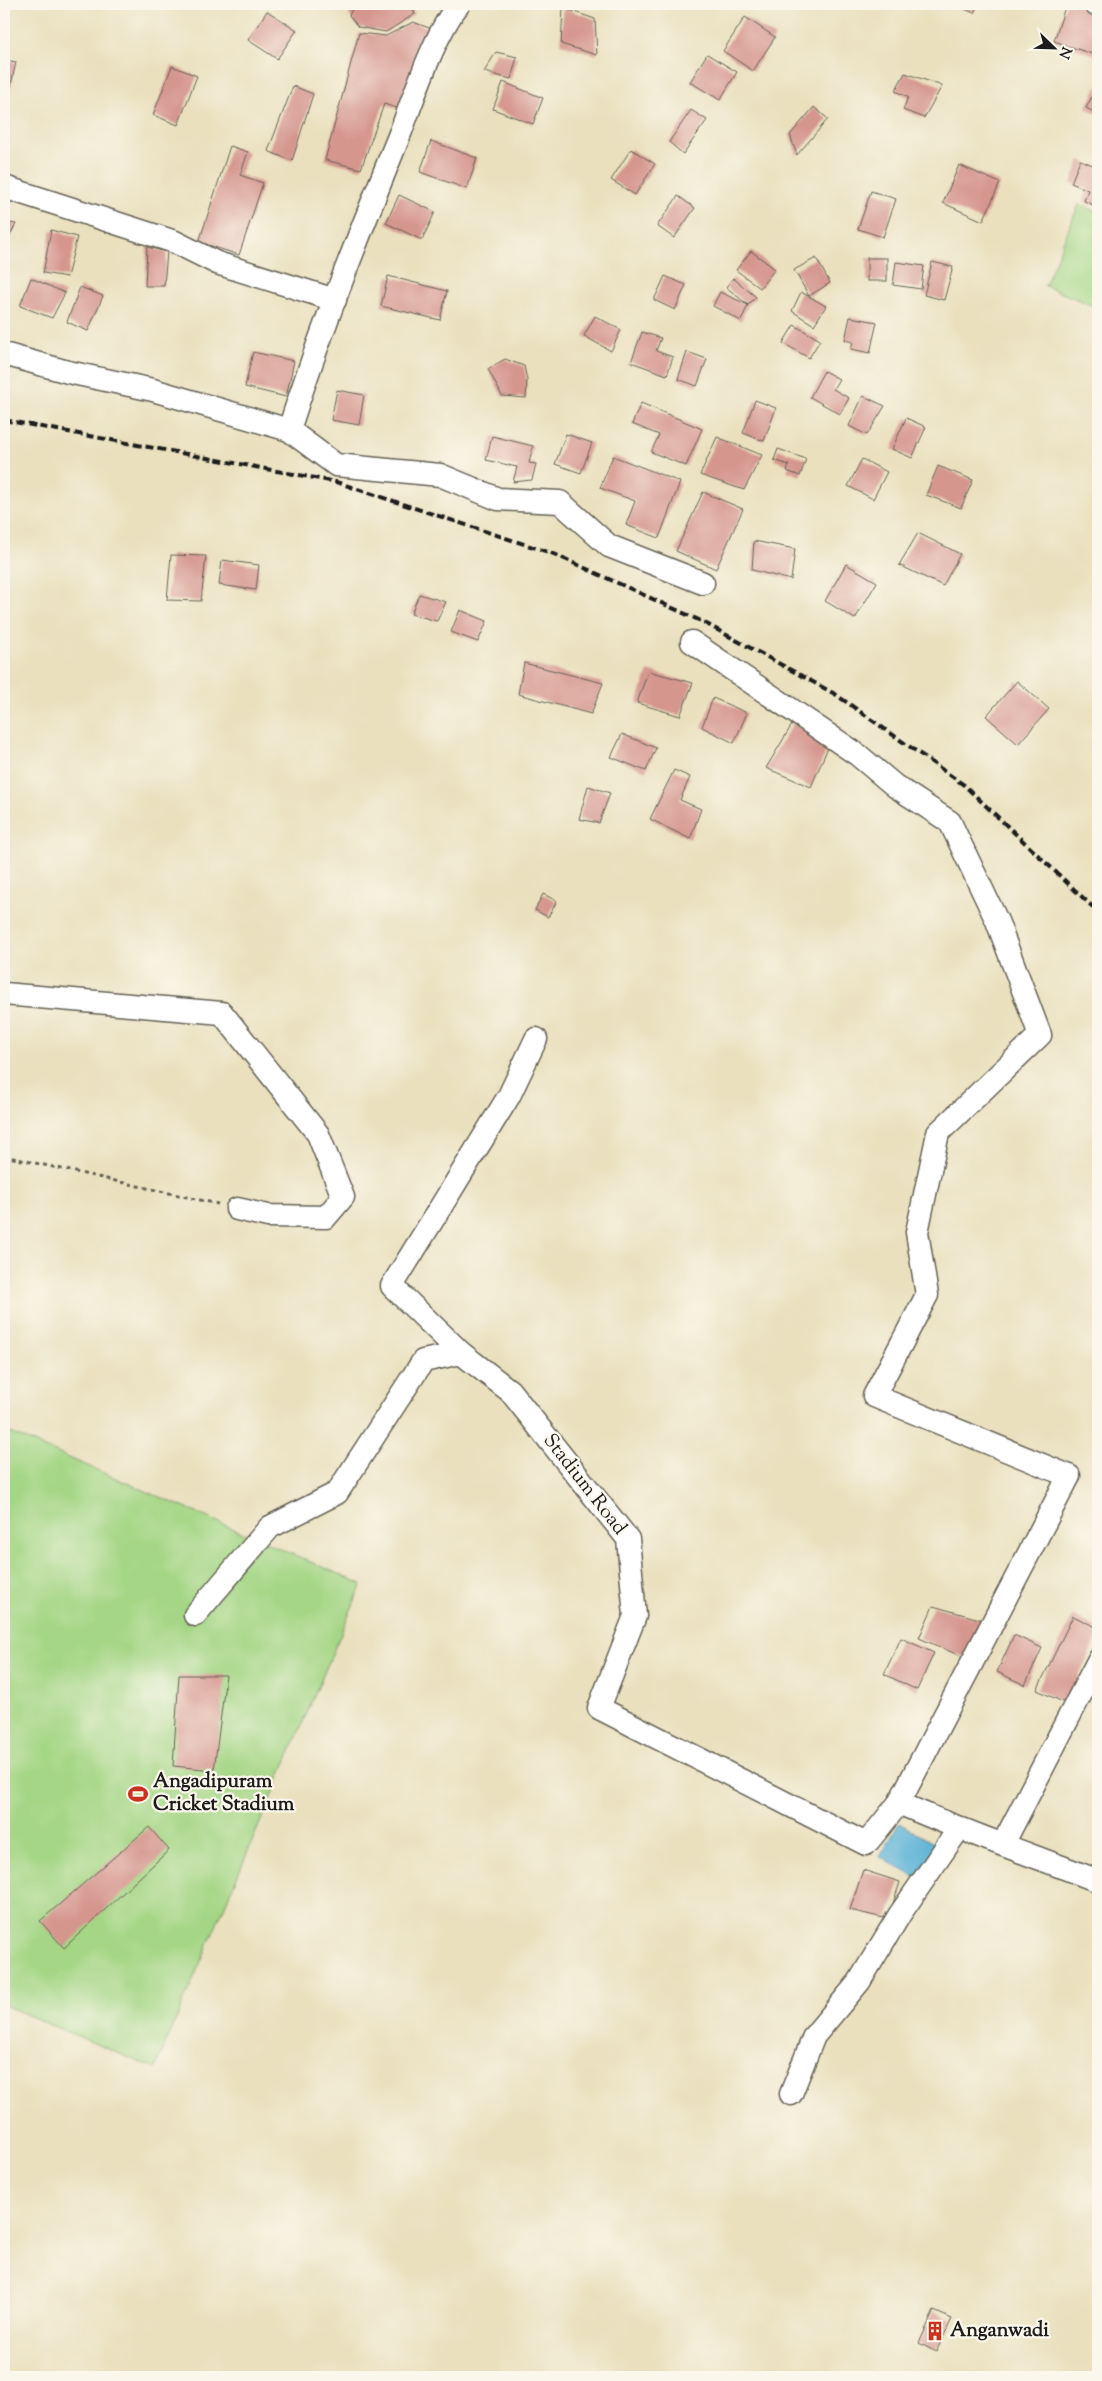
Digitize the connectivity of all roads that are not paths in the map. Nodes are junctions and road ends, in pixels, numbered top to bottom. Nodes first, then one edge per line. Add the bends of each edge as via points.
1 (459, 4) edge
2 (4, 187) edge
3 (335, 300) junction
4 (4, 354) edge
5 (289, 430) junction
6 (703, 583) dead end
7 (692, 642) dead end
8 (4, 994) edge
9 (536, 1039) dead end
10 (237, 1209) road end
11 (461, 1353) junction
12 (196, 1615) dead end
13 (1098, 1661) edge
14 (898, 1803) junction
15 (958, 1830) junction
16 (1003, 1844) junction
17 (1098, 1882) edge
18 (791, 2094) dead end

1 - 3 street via 451,14 422,77
2 - 3 street via 175,242 217,263
3 - 5 street
4 - 5 street via 152,390
5 - 6 street via 336,465 440,475 498,499 560,502 609,546
7 - 14 street via 950,822 997,921 1040,1034 938,1133 917,1232 927,1295 874,1396 1069,1476
8 - 10 street via 222,1013 318,1134 343,1196 326,1217 268,1216
9 - 11 street via 509,1096 392,1286
11 - 12 street via 423,1361 337,1493 270,1527
11 - 14 street, Stadium Road via 510,1391 628,1539 635,1616 599,1708 866,1844
13 - 16 street
14 - 15 street
15 - 16 street
15 - 18 street via 900,1914 859,1982 814,2036
16 - 17 street

